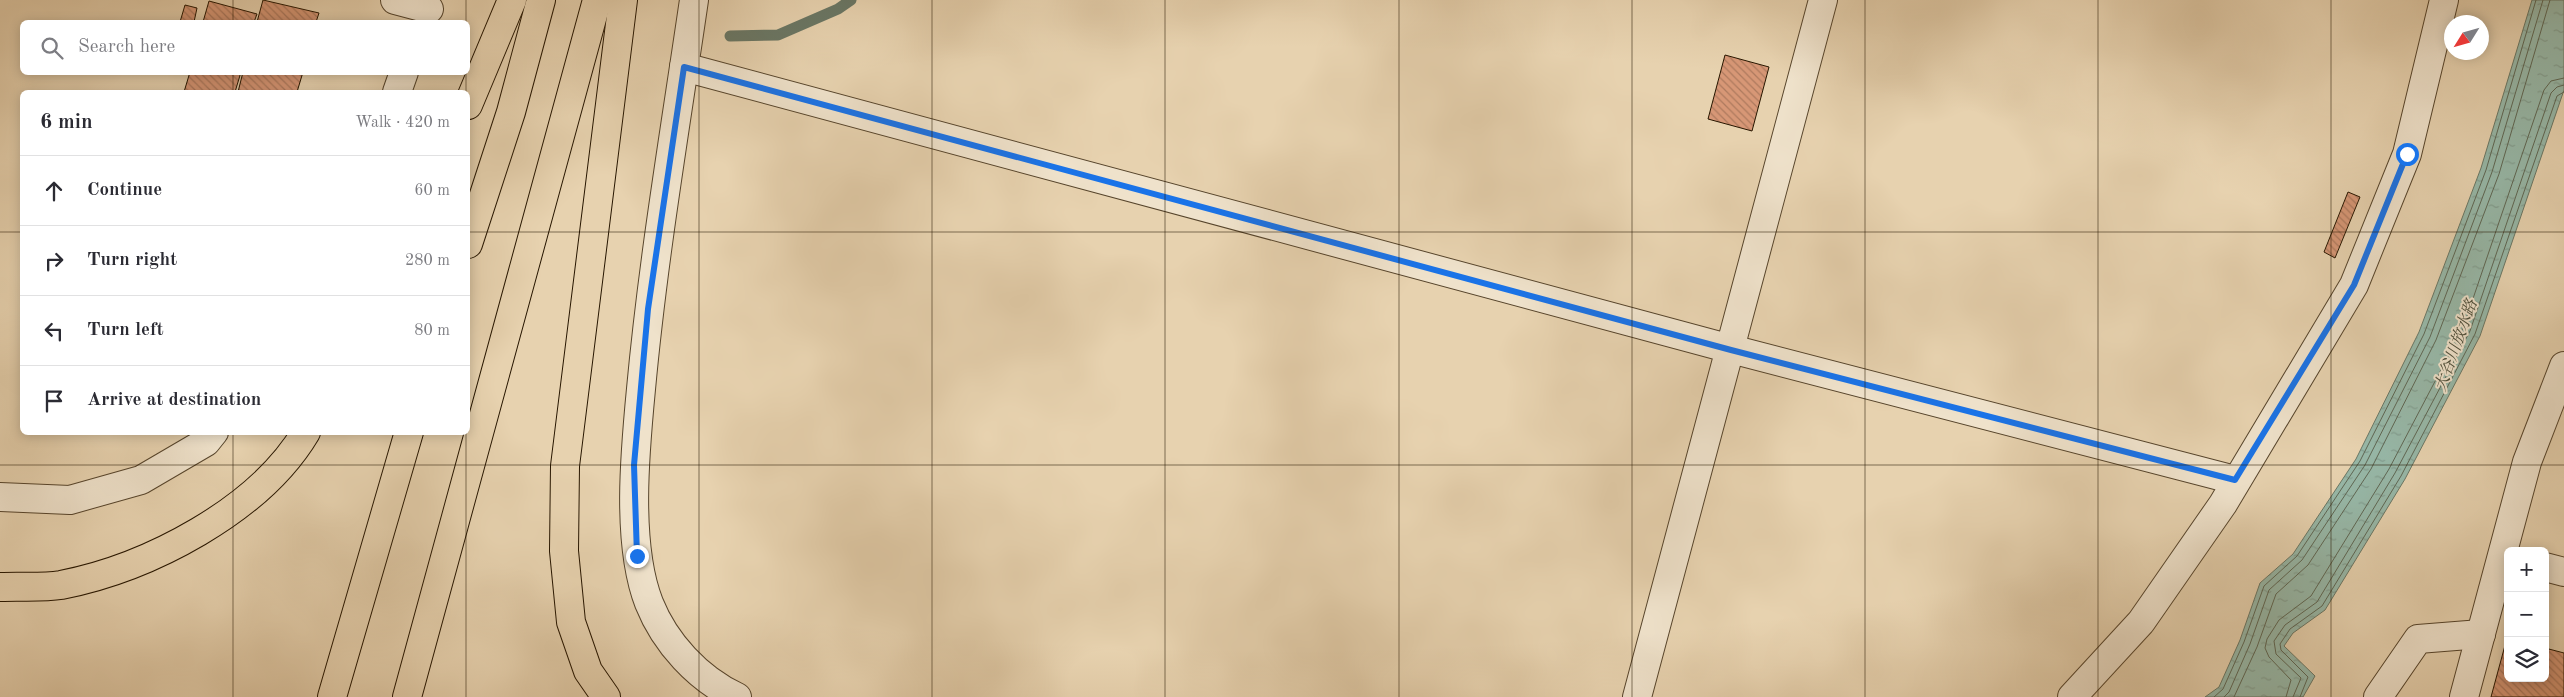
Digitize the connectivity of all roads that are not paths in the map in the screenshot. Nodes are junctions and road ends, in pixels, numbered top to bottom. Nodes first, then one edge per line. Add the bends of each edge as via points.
1 (395, 0) edge
2 (512, 0) edge
3 (541, 0) edge
4 (597, 0) edge
5 (623, 0) edge
6 (694, 0) edge
7 (1823, 0) edge
8 (2444, 0) edge
9 (428, 10) edge
10 (684, 67) junction
11 (403, 75) edge
12 (397, 90) edge
13 (470, 100) edge
14 (470, 238) edge
15 (1731, 350) junction
16 (2564, 366) edge
17 (212, 435) edge
18 (304, 435) edge
19 (408, 435) edge
20 (2235, 480) junction
21 (0, 497) edge
22 (2507, 547) edge
23 (2504, 560) edge
24 (2549, 568) edge
25 (2564, 572) edge
26 (0, 587) edge
27 (2481, 634) junction
28 (332, 697) edge
29 (407, 697) edge
30 (606, 697) edge
31 (737, 697) edge
32 (1637, 697) edge
33 (2072, 697) edge
34 (2378, 697) edge
35 (2464, 697) edge

1 - 9 street
2 - 13 highway
3 - 14 highway via 511,112
4 - 29 highway
5 - 30 highway via 565,466 564,551 571,622 588,671
6 - 10 street
7 - 15 street
8 - 20 street via 2407,154 2354,285
10 - 15 street
10 - 31 street via 646,328 634,465 637,556 649,603 677,652 717,688
11 - 12 street
15 - 20 street
15 - 32 street
16 - 22 street via 2527,462
17 - 21 street via 206,442 141,480 70,500
18 - 26 highway via 296,450 246,500 198,532 134,564 59,585
19 - 28 highway
20 - 33 street via 2223,504 2141,622
23 - 27 street
24 - 25 street
27 - 34 street via 2418,639
27 - 35 street

